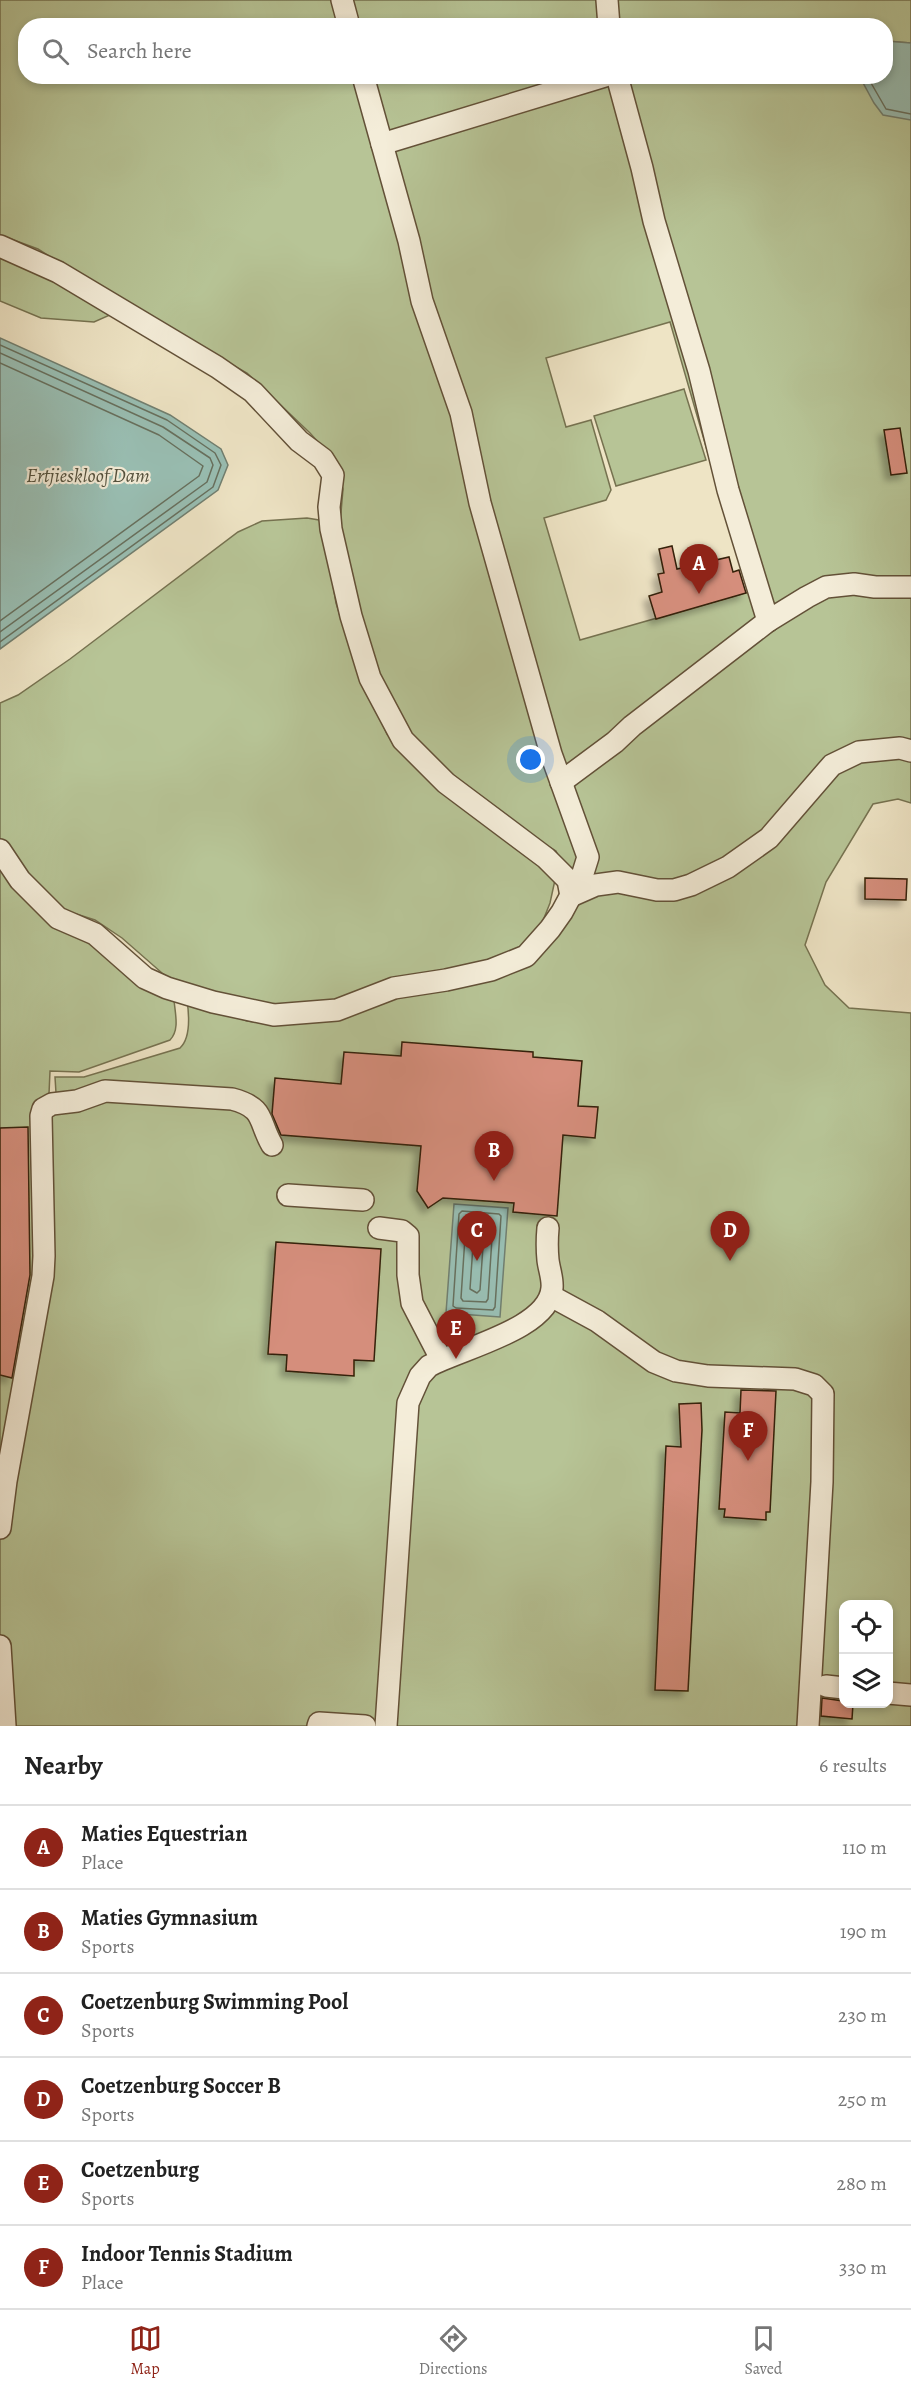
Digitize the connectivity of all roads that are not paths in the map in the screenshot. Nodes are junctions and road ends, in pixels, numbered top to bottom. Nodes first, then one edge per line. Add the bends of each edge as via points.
1 (342, 0) edge
2 (607, 0) edge
3 (347, 18) edge
4 (608, 18) edge
5 (365, 84) edge
6 (579, 84) edge
7 (619, 84) edge
8 (382, 144) junction
9 (0, 246) edge
10 (911, 587) edge
11 (768, 621) junction
12 (911, 751) edge
13 (561, 782) junction
14 (0, 850) edge
15 (570, 896) junction
16 (272, 1145) dead end
17 (288, 1195) dead end
18 (363, 1200) dead end
19 (379, 1228) dead end
20 (548, 1228) dead end
21 (551, 1296) junction
22 (441, 1359) junction
23 (3, 1482) edge
24 (0, 1528) edge
25 (0, 1646) edge
26 (893, 1693) edge
27 (911, 1695) edge
28 (5, 1726) edge
29 (318, 1726) edge
30 (365, 1726) edge
31 (386, 1726) edge
32 (808, 1726) edge

1 - 3 street
2 - 4 street
5 - 8 street
6 - 8 street
7 - 11 street via 728,490
8 - 13 street via 422,301 461,413 480,502
9 - 15 street via 58,272 217,367 253,392 299,441 323,459 333,475 331,529 351,616 370,678 403,740 446,783 546,858 568,880
10 - 11 street via 826,587
11 - 13 street
12 - 15 street via 900,748 859,752 831,765 769,838 728,867 690,885 657,890 618,882 596,885
13 - 15 street via 588,857
14 - 15 street via 20,880 58,918 95,934 145,978 213,1002 274,1015 337,1011 394,988 490,970 526,956 550,929
16 - 23 street via 264,1123 248,1103 221,1097 105,1091 43,1109 43,1276
17 - 18 street
19 - 22 street via 402,1231 408,1236 412,1303
20 - 21 street
21 - 22 street via 526,1323
21 - 32 street via 597,1321 654,1362 676,1371 795,1379 814,1385 823,1394
22 - 31 street via 420,1376 408,1403
23 - 24 street
25 - 28 street
26 - 27 street
29 - 30 street

